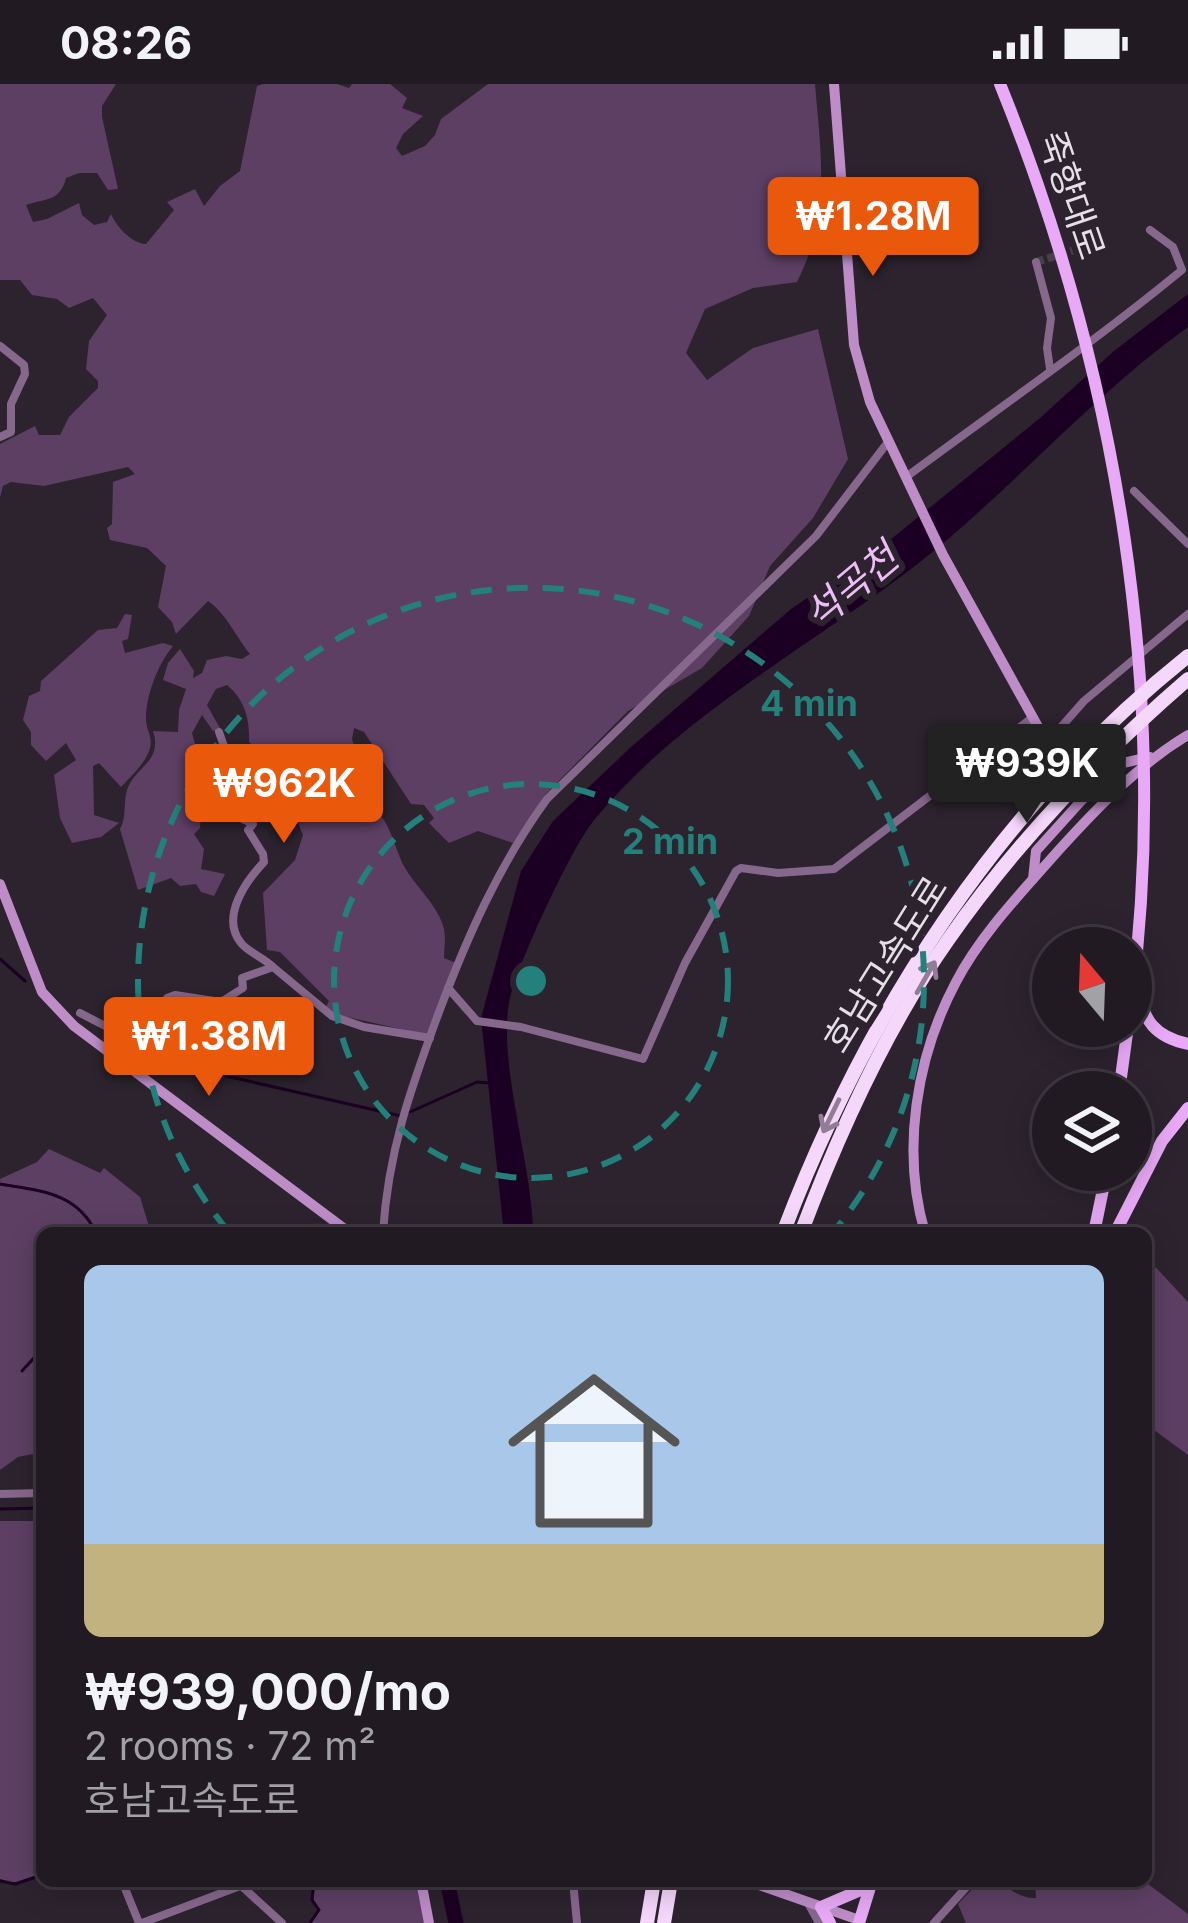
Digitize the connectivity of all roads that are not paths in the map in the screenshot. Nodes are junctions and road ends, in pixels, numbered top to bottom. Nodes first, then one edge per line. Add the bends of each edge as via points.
1 (834, 84) edge
2 (1000, 84) edge
3 (1150, 230) dead end
4 (1036, 262) dead end
5 (0, 346) edge
6 (1050, 369) junction
7 (0, 437) edge
8 (888, 442) junction
9 (905, 478) junction
10 (1134, 491) dead end
11 (1188, 544) edge
12 (1188, 614) edge
13 (1188, 656) edge
14 (1188, 683) edge
15 (1033, 717) junction
16 (219, 732) dead end
17 (1188, 735) edge
18 (1047, 743) joint
19 (0, 884) edge
20 (1139, 927) edge
21 (273, 968) junction
22 (448, 988) junction
23 (80, 1013) dead end
24 (1152, 1024) edge
25 (430, 1038) junction
26 (1188, 1044) edge
27 (141, 1057) junction
28 (135, 1071) junction
29 (1188, 1108) edge
30 (1103, 1191) edge
31 (342, 1227) edge
32 (383, 1227) edge
33 (785, 1227) edge
34 (803, 1227) edge
35 (924, 1227) edge
36 (1094, 1227) edge
37 (1117, 1227) edge
38 (36, 1493) edge
39 (0, 1494) edge
40 (125, 1887) edge
41 (228, 1887) edge
42 (242, 1887) edge
43 (422, 1887) edge
44 (574, 1887) edge
45 (653, 1887) edge
46 (670, 1887) edge
47 (765, 1887) edge
48 (861, 1887) edge
49 (870, 1887) edge
50 (967, 1887) edge
51 (814, 1905) junction
52 (858, 1922) edge
53 (141, 1923) edge
54 (282, 1923) edge
55 (429, 1923) edge
56 (577, 1923) edge
57 (647, 1923) edge
58 (664, 1923) edge
59 (819, 1923) edge
60 (830, 1923) edge
61 (934, 1923) edge

1 - 8 main road via 854,345
2 - 20 main road, 죽향대로 via 1051,217 1111,455 1138,693
3 - 6 street via 1173,248 1182,270
4 - 6 street via 1051,318
5 - 7 street via 26,374 11,404 11,432
6 - 9 street
8 - 9 main road
8 - 22 street via 816,536 548,799 491,887
9 - 15 main road
10 - 11 street
12 - 18 street via 1084,701
13 -> 33 highway, 호남고속도로 via 1057,774 917,959 835,1108
34 -> 14 highway, 호남고속도로 via 868,1078 946,942 1029,835
15 - 18 main road
15 - 22 street via 834,869 736,871 643,1059 477,1022
16 - 21 street via 238,786 238,817 253,824 248,830 264,862 243,886 236,932
17 - 35 main road via 1104,802 957,980 928,1049 914,1137
19 - 28 main road via 42,992
21 - 25 street via 332,1016
21 - 27 street via 242,977 243,988 221,1002 167,998
22 - 25 street
23 - 27 street
24 - 26 main road
25 - 32 street via 403,1108
27 - 28 street
28 - 31 main road
29 - 37 main road
30 - 36 main road
38 - 39 street
40 - 53 street
41 - 53 street
42 - 54 street
43 - 55 main road
44 - 56 street
45 - 57 highway
46 - 58 highway
47 - 51 main road
48 - 51 main road
49 - 52 main road
50 - 61 street
51 - 52 main road
51 - 59 street
51 - 60 main road

